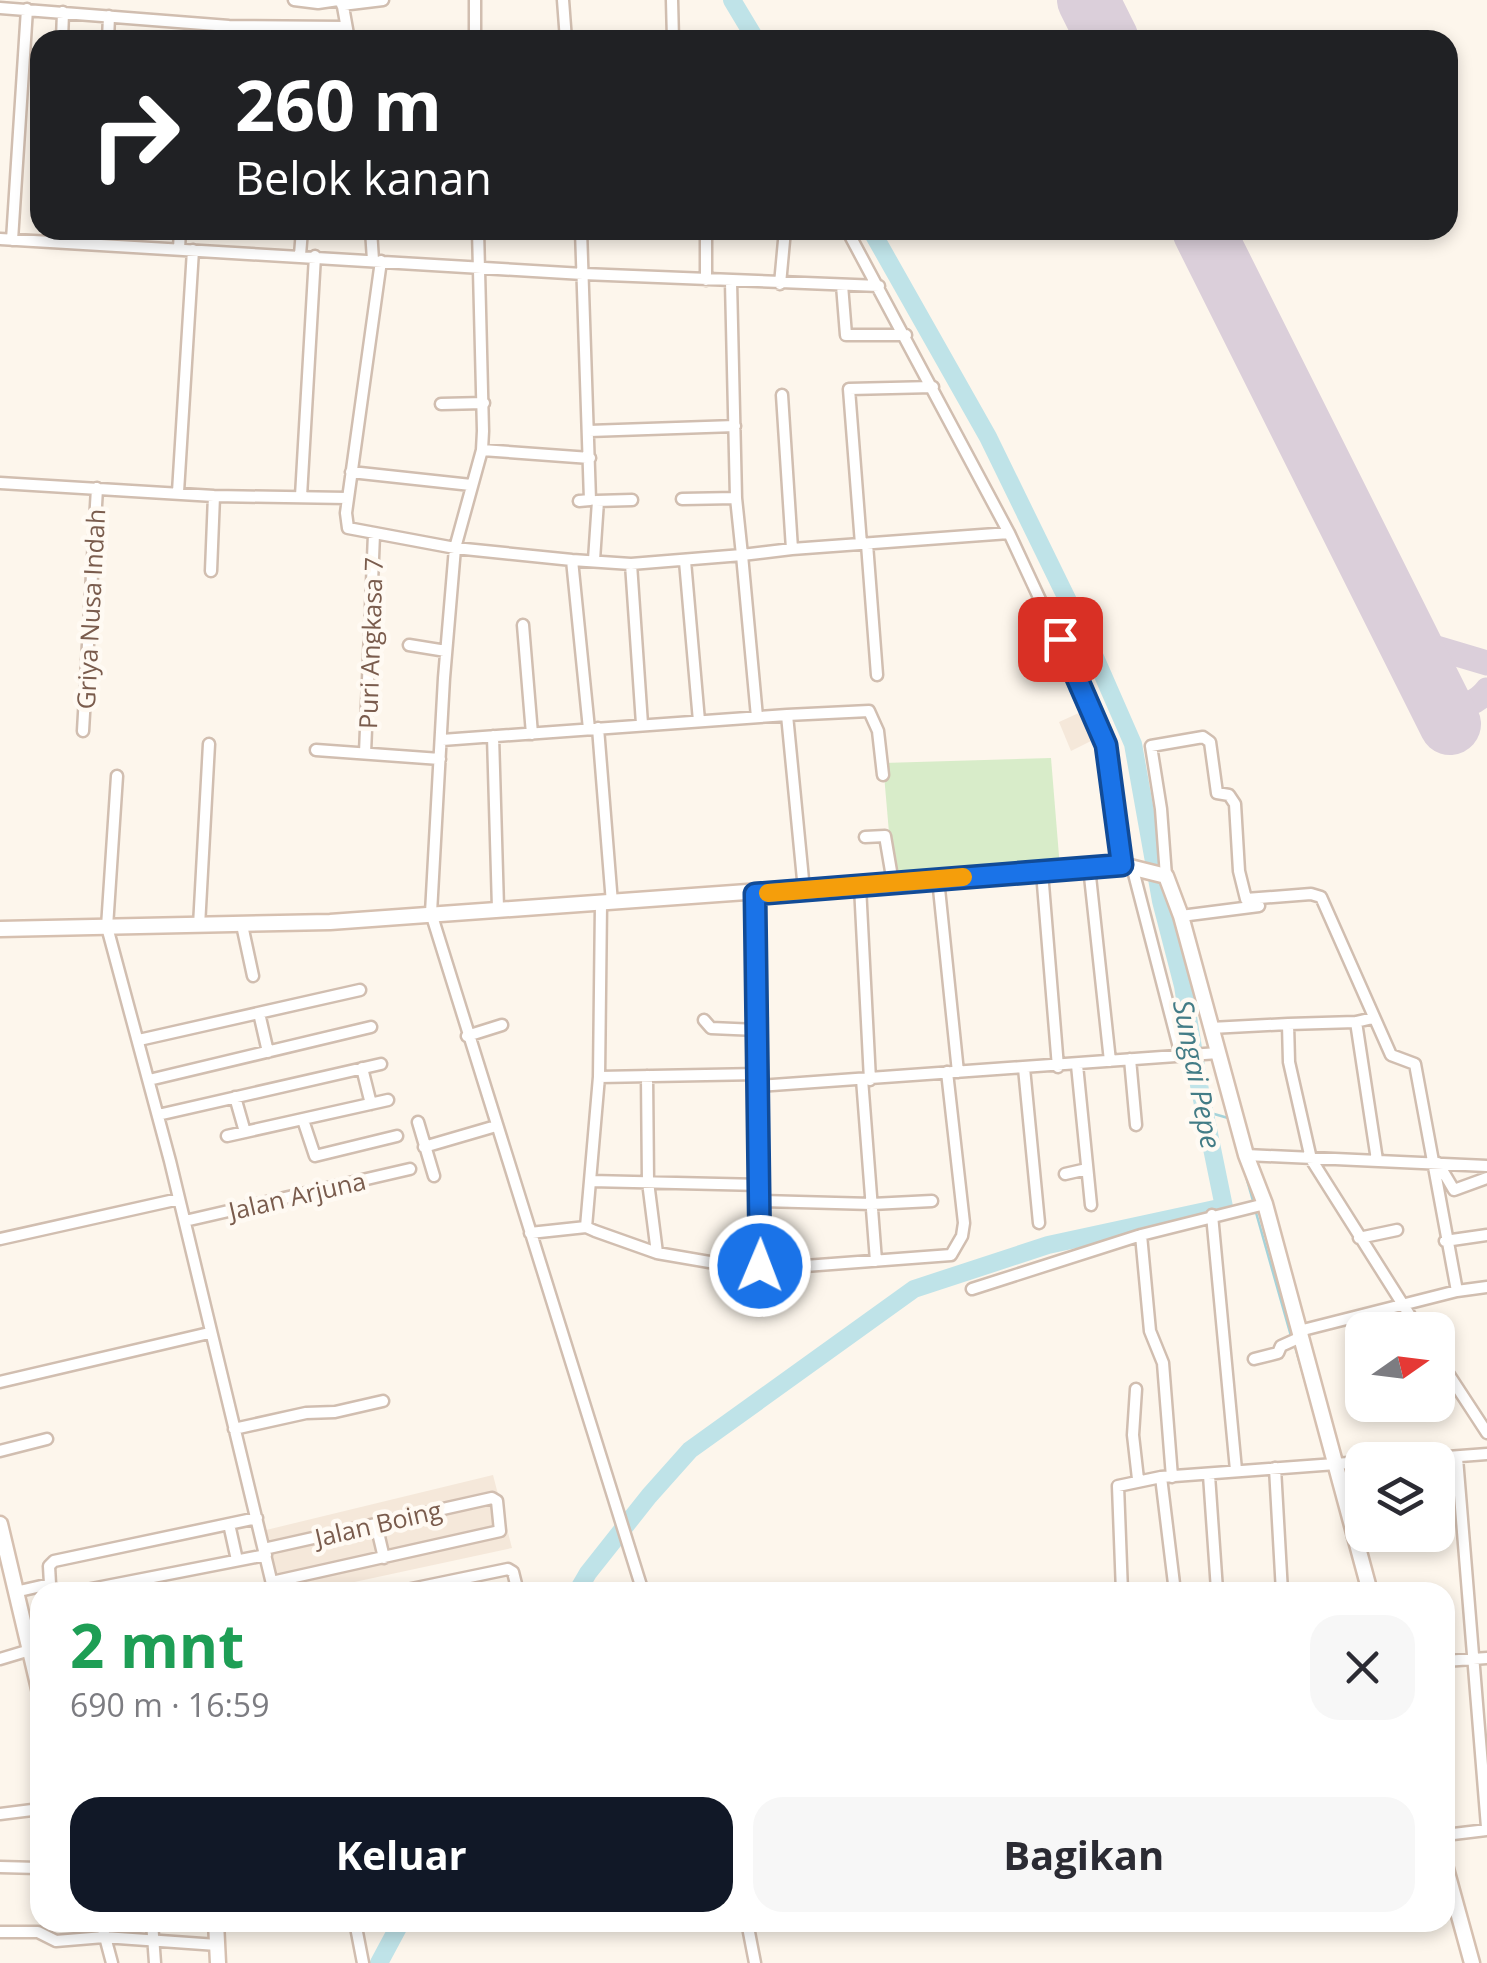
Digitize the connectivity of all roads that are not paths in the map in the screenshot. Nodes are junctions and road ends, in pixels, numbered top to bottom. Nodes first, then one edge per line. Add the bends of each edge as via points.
1 (294, 0) edge
2 (383, 0) edge
3 (475, 0) edge
4 (563, 0) edge
5 (672, 0) edge
6 (341, 2) edge
7 (0, 8) edge
8 (26, 9) junction
9 (63, 12) junction
10 (109, 16) junction
11 (346, 27) junction
12 (62, 30) edge
13 (108, 30) edge
14 (347, 30) edge
15 (475, 30) edge
16 (565, 30) edge
17 (674, 30) edge
18 (6, 240) edge
19 (77, 240) edge
20 (97, 240) edge
21 (179, 240) edge
22 (301, 240) edge
23 (374, 240) edge
24 (478, 240) edge
25 (582, 240) edge
26 (706, 240) edge
27 (784, 240) edge
28 (853, 240) edge
29 (97, 244) junction
30 (179, 249) junction
31 (192, 250) junction
32 (300, 255) junction
33 (315, 256) junction
34 (377, 260) junction
35 (478, 265) junction
36 (584, 274) junction
37 (706, 280) junction
38 (732, 282) junction
39 (780, 284) junction
40 (842, 286) junction
41 (879, 286) junction
42 (906, 336) junction
43 (933, 387) junction
44 (782, 395) dead end
45 (441, 404) dead end
46 (484, 404) junction
47 (735, 426) junction
48 (589, 431) junction
49 (482, 450) junction
50 (590, 458) junction
51 (351, 472) junction
52 (0, 483) edge
53 (471, 485) junction
54 (97, 488) junction
55 (178, 492) junction
56 (214, 496) junction
57 (301, 496) junction
58 (348, 498) junction
59 (736, 498) junction
60 (682, 499) dead end
61 (632, 500) dead end
62 (589, 501) junction
63 (1010, 533) junction
64 (374, 534) junction
65 (864, 544) junction
66 (455, 548) junction
67 (792, 549) junction
68 (742, 556) junction
69 (572, 560) junction
70 (594, 560) junction
71 (686, 561) junction
72 (631, 564) junction
73 (211, 571) dead end
74 (523, 625) dead end
75 (408, 645) dead end
76 (446, 650) junction
77 (877, 675) dead end
78 (787, 715) junction
79 (758, 717) junction
80 (700, 721) junction
81 (642, 724) junction
82 (593, 728) junction
83 (83, 731) dead end
84 (532, 734) junction
85 (493, 736) junction
86 (442, 740) junction
87 (209, 744) dead end
88 (316, 750) dead end
89 (365, 753) junction
90 (440, 759) junction
91 (883, 775) dead end
92 (117, 776) dead end
93 (865, 837) dead end
94 (1131, 866) junction
95 (1090, 867) junction
96 (1042, 872) junction
97 (1161, 874) junction
98 (938, 879) junction
99 (893, 883) junction
100 (860, 886) junction
101 (804, 890) junction
102 (755, 894) junction
103 (1300, 901) dead end
104 (606, 903) junction
105 (498, 908) junction
106 (431, 913) junction
107 (1181, 916) junction
108 (242, 925) junction
109 (199, 926) junction
110 (107, 928) junction
111 (0, 929) edge
112 (253, 976) dead end
113 (360, 990) dead end
114 (259, 1013) junction
115 (1373, 1018) junction
116 (704, 1020) dead end
117 (1356, 1022) junction
118 (1288, 1024) junction
119 (502, 1026) dead end
120 (371, 1028) dead end
121 (1211, 1028) junction
122 (757, 1030) junction
123 (467, 1036) junction
124 (139, 1040) junction
125 (268, 1052) junction
126 (1212, 1054) junction
127 (1184, 1055) junction
128 (1130, 1059) junction
129 (1110, 1061) junction
130 (381, 1064) dead end
131 (1077, 1065) junction
132 (1058, 1066) junction
133 (362, 1068) junction
134 (1024, 1068) junction
135 (953, 1072) junction
136 (648, 1076) junction
137 (599, 1077) junction
138 (149, 1080) junction
139 (759, 1080) junction
140 (866, 1080) junction
141 (236, 1097) junction
142 (388, 1100) dead end
143 (370, 1104) junction
144 (158, 1115) junction
145 (303, 1120) junction
146 (418, 1122) dead end
147 (1136, 1125) dead end
148 (496, 1126) junction
149 (245, 1132) junction
150 (228, 1136) dead end
151 (397, 1136) dead end
152 (424, 1147) junction
153 (1246, 1155) junction
154 (1311, 1158) junction
155 (1377, 1160) junction
156 (1435, 1163) junction
157 (1487, 1166) edge
158 (410, 1168) dead end
159 (1087, 1169) junction
160 (1065, 1174) dead end
161 (434, 1176) dead end
162 (1487, 1178) edge
163 (591, 1180) junction
164 (648, 1182) junction
165 (761, 1185) junction
166 (179, 1199) junction
167 (761, 1200) junction
168 (932, 1201) dead end
169 (872, 1204) junction
170 (1264, 1205) junction
171 (1091, 1206) dead end
172 (1212, 1215) junction
173 (184, 1221) junction
174 (1039, 1223) dead end
175 (586, 1227) junction
176 (1396, 1230) dead end
177 (530, 1233) junction
178 (1141, 1235) junction
179 (1487, 1235) edge
180 (1359, 1238) junction
181 (0, 1239) edge
182 (1445, 1241) junction
183 (657, 1253) junction
184 (876, 1261) junction
185 (760, 1266) junction
186 (972, 1288) dead end
187 (1486, 1289) edge
188 (1456, 1291) junction
189 (1403, 1306) junction
190 (1407, 1312) edge
191 (210, 1333) junction
192 (1296, 1338) junction
193 (1254, 1359) dead end
194 (0, 1382) edge
195 (1455, 1384) edge
196 (1136, 1389) dead end
197 (383, 1401) dead end
198 (234, 1429) junction
199 (1487, 1433) edge
200 (47, 1440) dead end
201 (0, 1451) edge
202 (1487, 1454) edge
203 (1457, 1458) joint
204 (1334, 1463) junction
205 (1345, 1463) edge
206 (1275, 1468) junction
207 (1236, 1470) junction
208 (1208, 1475) junction
209 (1166, 1477) junction
210 (1138, 1480) junction
211 (257, 1518) junction
212 (0, 1524) edge
213 (229, 1524) junction
214 (376, 1524) junction
215 (265, 1552) junction
216 (384, 1558) junction
217 (237, 1560) junction
218 (52, 1582) edge
219 (126, 1582) edge
220 (272, 1582) edge
221 (295, 1582) edge
222 (444, 1582) edge
223 (516, 1582) edge
224 (639, 1582) edge
225 (1122, 1582) edge
226 (1174, 1582) edge
227 (1217, 1582) edge
228 (1281, 1582) edge
229 (1367, 1582) edge
230 (9, 1587) edge
231 (30, 1647) edge
232 (1487, 1658) edge
233 (0, 1659) edge
234 (30, 1659) edge
235 (1472, 1659) junction
236 (1455, 1661) edge
237 (30, 1810) edge
238 (0, 1814) edge
239 (1487, 1829) edge
240 (1455, 1834) edge
241 (0, 1867) edge
242 (30, 1868) edge
243 (1455, 1901) edge
244 (0, 1932) edge
245 (103, 1932) edge
246 (153, 1932) edge
247 (216, 1932) edge
248 (357, 1932) edge
249 (749, 1932) edge
250 (104, 1937) junction
251 (153, 1940) junction
252 (217, 1945) junction
253 (112, 1963) edge
254 (155, 1963) edge
255 (218, 1963) edge
256 (363, 1963) edge
257 (755, 1963) edge
258 (1472, 1963) edge

1 - 6 street
2 - 6 street
3 - 15 street
4 - 16 street
5 - 17 street
6 - 11 street
7 - 8 street
8 - 9 street
8 - 18 street
9 - 10 street
9 - 12 street
10 - 11 street
10 - 13 street
11 - 14 street
19 - 29 street
20 - 29 street
21 - 30 street
22 - 32 street
23 - 34 street
24 - 35 street
25 - 36 street
26 - 37 street
27 - 39 street
28 - 41 street
29 - 30 street
30 - 31 street
31 - 32 street
31 - 55 street
32 - 33 street
33 - 34 street
33 - 57 street
34 - 35 street
34 - 51 street
35 - 36 street
35 - 46 street
36 - 37 street
36 - 48 street
37 - 38 street
38 - 39 street
38 - 47 street
39 - 40 street
40 - 41 street
40 - 42 street via 846,335
41 - 42 street
42 - 43 street
43 - 63 street
43 - 65 street via 849,389
44 - 67 street
45 - 46 street
46 - 49 street
47 - 48 street
47 - 59 street
48 - 50 street
49 - 50 street
49 - 53 street
50 - 62 street
51 - 53 street
51 - 58 street
52 - 54 street
53 - 66 street
54 - 55 street
54 - 83 street, Griya Nusa Indah
55 - 56 street
56 - 57 street
56 - 73 street
57 - 58 street
58 - 64 street via 348,528
59 - 60 street
59 - 68 street
61 - 62 street
62 - 70 street
63 - 65 street
63 - 94 street via 1102,735
64 - 66 street
64 - 89 street, Puri Angkasa 7
65 - 67 street
65 - 77 street
66 - 69 street
66 - 76 street
67 - 68 street
68 - 71 street
68 - 79 street
69 - 70 street
69 - 82 street
70 - 72 street
71 - 72 street
71 - 80 street
72 - 81 street
74 - 84 street
75 - 76 street
76 - 86 street
78 - 79 street
78 - 91 street via 869,710
78 - 101 street
79 - 80 street
80 - 81 street
81 - 82 street
82 - 84 street
82 - 104 street
84 - 85 street
85 - 86 street
85 - 105 street
86 - 90 street
87 - 109 street
88 - 89 street
89 - 90 street
90 - 106 street
92 - 110 street
93 - 99 street via 885,836
94 - 95 main road
94 - 97 main road
94 - 127 street
95 - 96 main road
95 - 129 street
96 - 98 main road
96 - 132 street
97 - 107 main road
97 - 115 street via 1151,746 1203,737 1210,742 1217,793 1234,804 1246,900 1321,896
98 - 99 main road
98 - 135 street
99 - 100 main road
100 - 101 main road
100 - 140 street
101 - 102 main road
102 - 104 main road
102 - 122 street
103 - 107 street
104 - 105 main road
104 - 137 street
105 - 106 main road
106 - 108 main road
106 - 123 street
107 - 121 main road
108 - 109 main road
108 - 112 street
109 - 110 main road
110 - 111 main road
110 - 124 street
113 - 114 street
114 - 124 street
114 - 125 street
115 - 117 street
115 - 156 street via 1391,1056 1415,1064
116 - 122 street via 711,1028
117 - 118 street
117 - 155 street
118 - 121 street
118 - 154 street via 1289,1062
119 - 123 street
120 - 125 street
121 - 126 main road
122 - 139 street
123 - 148 street
124 - 138 street
125 - 138 street
126 - 127 street
126 - 153 main road
127 - 128 street
128 - 129 street
128 - 147 street
129 - 131 street
130 - 133 street
131 - 132 street
131 - 159 street
132 - 134 street
133 - 141 street
133 - 143 street
134 - 135 street
134 - 174 street
135 - 140 street
135 - 184 street via 962,1236 946,1256
136 - 137 street
136 - 139 street
136 - 164 street
137 - 163 street
138 - 144 street
139 - 140 street
139 - 165 street
140 - 169 street
141 - 144 street
141 - 149 street
142 - 143 street
143 - 145 street
144 - 166 street
145 - 149 street
145 - 151 street via 314,1156
146 - 152 street
148 - 152 street
148 - 177 street
149 - 150 street
152 - 161 street
153 - 154 street
153 - 170 main road
154 - 155 street
154 - 180 street
155 - 156 street
156 - 157 street
156 - 162 street via 1454,1190
156 - 182 street
158 - 173 street, Jalan Arjuna
159 - 160 street
159 - 171 street
163 - 164 street
163 - 175 street
164 - 165 street
164 - 183 street
165 - 167 street
166 - 173 street
166 - 181 street
167 - 169 street
167 - 185 street
168 - 169 street
169 - 184 street
170 - 172 street
170 - 192 main road
172 - 178 street
172 - 207 street
173 - 191 street
175 - 177 street
175 - 183 street
176 - 180 street
177 - 224 street
178 - 186 street
178 - 209 street via 1150,1331 1163,1363
179 - 182 street
180 - 189 street
182 - 188 street
183 - 185 street
184 - 185 street
187 - 188 street
188 - 189 street
189 - 190 street
189 - 192 street
191 - 194 street
191 - 198 street
192 - 193 street via 1278,1353
192 - 204 main road
195 - 199 street
196 - 210 street
197 - 198 street
198 - 211 street
200 - 201 street
202 - 203 street
203 - 235 street
204 - 205 street
204 - 206 street
204 - 229 main road
206 - 207 street
206 - 228 street
207 - 208 street
208 - 209 street
208 - 227 street
209 - 210 street
209 - 226 street
210 - 225 street via 1117,1492
211 - 213 street
211 - 215 street
212 - 230 main road
213 - 217 street
213 - 218 street via 54,1560
214 - 215 street, Jalan Boing
214 - 216 street
214 - 216 street, Jalan Boing via 497,1501 497,1532
215 - 217 street, Jalan Boing
215 - 220 street
216 - 221 street
217 - 219 street, Jalan Boing
222 - 223 street via 508,1568
230 - 231 main road
232 - 235 street
233 - 234 street
235 - 236 street
235 - 239 street
237 - 238 street
239 - 240 street
241 - 242 street
243 - 258 main road
244 - 250 street via 38,1932 56,1941
245 - 250 street
246 - 251 street
247 - 252 main road
248 - 256 street
249 - 257 street
250 - 251 street
250 - 253 street
251 - 252 street
251 - 254 street
252 - 255 main road

